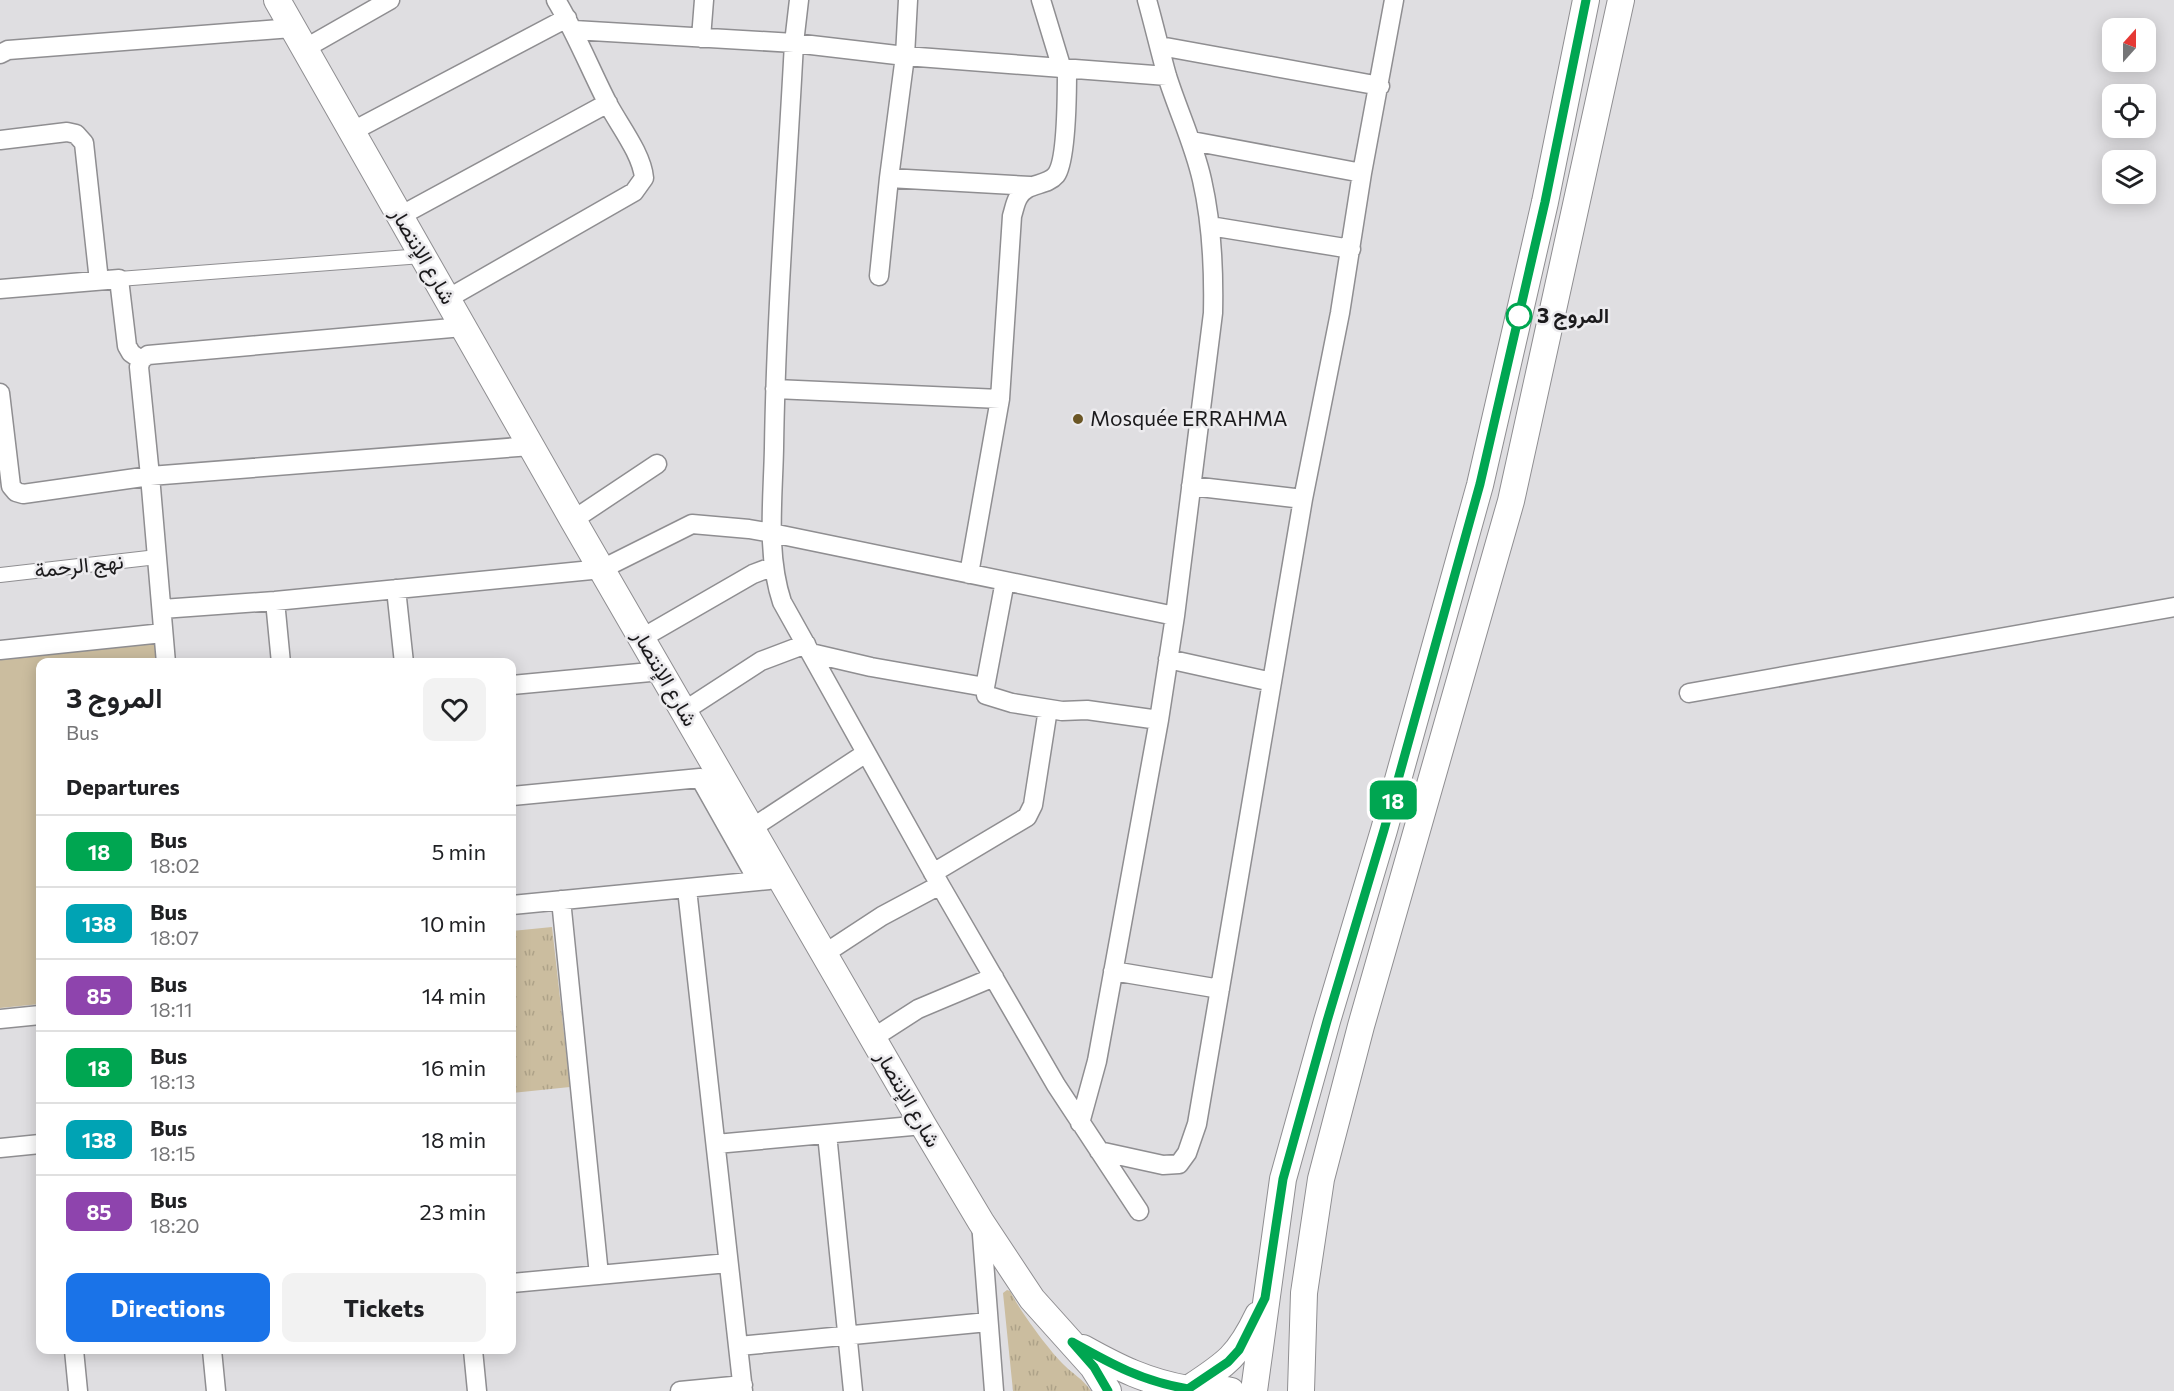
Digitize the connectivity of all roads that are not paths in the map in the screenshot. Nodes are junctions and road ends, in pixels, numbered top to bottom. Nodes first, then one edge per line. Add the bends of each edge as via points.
1 (277, 0) edge
2 (390, 0) edge
3 (556, 0) edge
4 (704, 0) edge
5 (799, 0) edge
6 (908, 0) edge
7 (1041, 0) edge
8 (1147, 0) edge
9 (1394, 0) edge
10 (1586, 0) edge
11 (1621, 0) edge
12 (570, 24) junction
13 (298, 38) junction
14 (701, 38) junction
15 (794, 44) junction
16 (1160, 46) junction
17 (0, 54) edge
18 (904, 56) junction
19 (1064, 69) junction
20 (1167, 76) junction
21 (1380, 86) junction
22 (608, 103) junction
23 (351, 132) junction
24 (0, 140) edge
25 (1192, 141) junction
26 (1362, 173) junction
27 (889, 178) junction
28 (1030, 186) junction
29 (400, 216) junction
30 (1210, 226) junction
31 (1351, 249) junction
32 (422, 256) junction
33 (879, 276) dead end
34 (119, 279) junction
35 (99, 281) junction
36 (0, 289) edge
37 (447, 299) junction
38 (463, 327) junction
39 (141, 360) junction
40 (775, 389) junction
41 (0, 393) edge
42 (1000, 399) junction
43 (531, 446) junction
44 (657, 464) dead end
45 (150, 476) junction
46 (1191, 486) junction
47 (1303, 499) junction
48 (573, 520) junction
49 (772, 533) junction
50 (157, 557) junction
51 (774, 566) junction
52 (603, 569) junction
53 (969, 574) junction
54 (0, 575) edge
55 (1005, 581) junction
56 (396, 589) junction
57 (275, 601) junction
58 (2174, 607) edge
59 (162, 609) junction
60 (1175, 616) junction
61 (163, 633) junction
62 (642, 638) junction
63 (808, 649) junction
64 (0, 650) edge
65 (165, 658) edge
66 (281, 658) edge
67 (403, 658) edge
68 (1168, 659) junction
69 (661, 671) junction
70 (1272, 682) junction
71 (516, 686) edge
72 (985, 687) junction
73 (1689, 693) dead end
74 (1048, 709) junction
75 (684, 711) junction
76 (1159, 720) junction
77 (866, 753) junction
78 (516, 796) edge
79 (752, 828) junction
80 (936, 879) junction
81 (770, 880) junction
82 (687, 889) junction
83 (561, 900) junction
84 (516, 905) edge
85 (824, 954) junction
86 (1113, 971) junction
87 (994, 977) junction
88 (1220, 989) junction
89 (36, 1015) edge
90 (0, 1019) edge
91 (873, 1038) junction
92 (1080, 1123) junction
93 (923, 1125) junction
94 (827, 1134) junction
95 (36, 1144) edge
96 (716, 1144) junction
97 (0, 1148) edge
98 (1099, 1151) junction
99 (1139, 1211) dead end
100 (981, 1222) junction
101 (728, 1263) junction
102 (599, 1275) junction
103 (516, 1283) edge
104 (1265, 1298) junction
105 (988, 1322) junction
106 (847, 1336) junction
107 (1072, 1342) junction
108 (739, 1346) junction
109 (74, 1354) edge
110 (212, 1354) edge
111 (472, 1354) edge
112 (743, 1388) edge
113 (1183, 1390) edge
114 (78, 1391) edge
115 (216, 1391) edge
116 (477, 1391) edge
117 (680, 1391) edge
118 (853, 1391) edge
119 (994, 1391) edge
120 (1108, 1391) edge
121 (1231, 1391) edge
122 (1254, 1391) edge
123 (1301, 1391) edge

1 - 13 main road, شارع الإنتصار
2 - 13 street
3 - 12 street
4 - 14 street
5 - 15 street
6 - 18 street
7 - 19 street
8 - 16 street
9 - 21 street
10 - 104 main road via 1545,202 1480,484 1283,1179
11 - 123 main road via 1511,501 1321,1179 1304,1293
12 - 14 street
12 - 22 street
12 - 23 street
13 - 17 street via 8,50
13 - 23 main road, شارع الإنتصار
14 - 15 street
15 - 18 street
15 - 40 street
16 - 20 street
16 - 21 street
18 - 19 street
18 - 27 street
19 - 20 street
19 - 28 street via 1067,106 1058,173
20 - 25 street
21 - 26 street
22 - 29 street
22 - 37 street via 641,164 642,184
23 - 29 main road, شارع الإنتصار
24 - 35 street via 67,132 76,134 84,143
25 - 26 street
25 - 30 street
26 - 31 street
27 - 28 street
27 - 33 street
28 - 42 street via 1018,197 1012,216
29 - 32 main road, شارع الإنتصار
30 - 31 street
30 - 46 street via 1213,313
31 - 47 street
32 - 34 street
32 - 37 main road, شارع الإنتصار
34 - 35 street
34 - 39 street via 127,346
35 - 36 street
37 - 38 main road, شارع الإنتصار
38 - 39 street via 148,355
38 - 43 main road, شارع الإنتصار
39 - 45 street
40 - 42 street
40 - 49 street
41 - 45 street via 11,486 16,492
42 - 53 street
43 - 45 street
43 - 48 main road, شارع الإنتصار
44 - 48 street
45 - 50 street
46 - 47 street
46 - 60 street
47 - 70 street
48 - 52 main road, شارع الإنتصار
49 - 51 street
49 - 52 street via 692,524
49 - 53 street
50 - 54 street, نهج الرحمة
50 - 59 street
51 - 62 street via 753,574
51 - 63 street via 782,602
52 - 56 street
52 - 62 main road, شارع الإنتصار
53 - 55 street
55 - 60 street
55 - 72 street
56 - 57 street
56 - 67 street
57 - 59 street
57 - 66 street
58 - 73 street
59 - 61 street
60 - 68 street
61 - 64 street
61 - 65 street
62 - 69 main road, شارع الإنتصار
63 - 72 street via 871,667
63 - 75 street via 761,661
63 - 77 street
68 - 70 street
68 - 76 street
69 - 71 street
69 - 75 main road, شارع الإنتصار
70 - 88 street
72 - 74 street via 986,695 999,700
74 - 76 street
74 - 80 street via 1033,805 1027,817
75 - 79 main road, شارع الإنتصار
76 - 86 street
77 - 79 street
77 - 80 street
78 - 81 street via 700,778
79 - 81 main road, شارع الإنتصار
80 - 85 street
80 - 87 street
81 - 82 street
81 - 85 main road, شارع الإنتصار
82 - 83 street
82 - 96 street
83 - 84 street
83 - 102 street
85 - 91 main road, شارع الإنتصار
86 - 88 street
86 - 92 street via 1097,1061
87 - 91 street via 918,1009
87 - 92 street
88 - 98 street via 1197,1124 1187,1154 1179,1164 1163,1166
89 - 90 street
91 - 93 main road, شارع الإنتصار
92 - 98 street
93 - 94 street
93 - 100 main road, شارع الإنتصار
94 - 96 street
94 - 106 street
95 - 97 street
96 - 101 street
98 - 99 street
100 - 105 street
100 - 107 main road, شارع الإنتصار via 1032,1299
101 - 102 street
101 - 108 street
102 - 103 street
104 - 113 main road via 1239,1350 1228,1362
104 - 122 main road
105 - 106 street
105 - 119 street
106 - 108 street
106 - 118 street
107 - 113 main road via 1139,1377
107 - 120 main road, شارع الإنتصار
108 - 112 street
109 - 114 street
110 - 115 street
111 - 116 street
112 - 117 street
113 - 121 main road via 1212,1387

